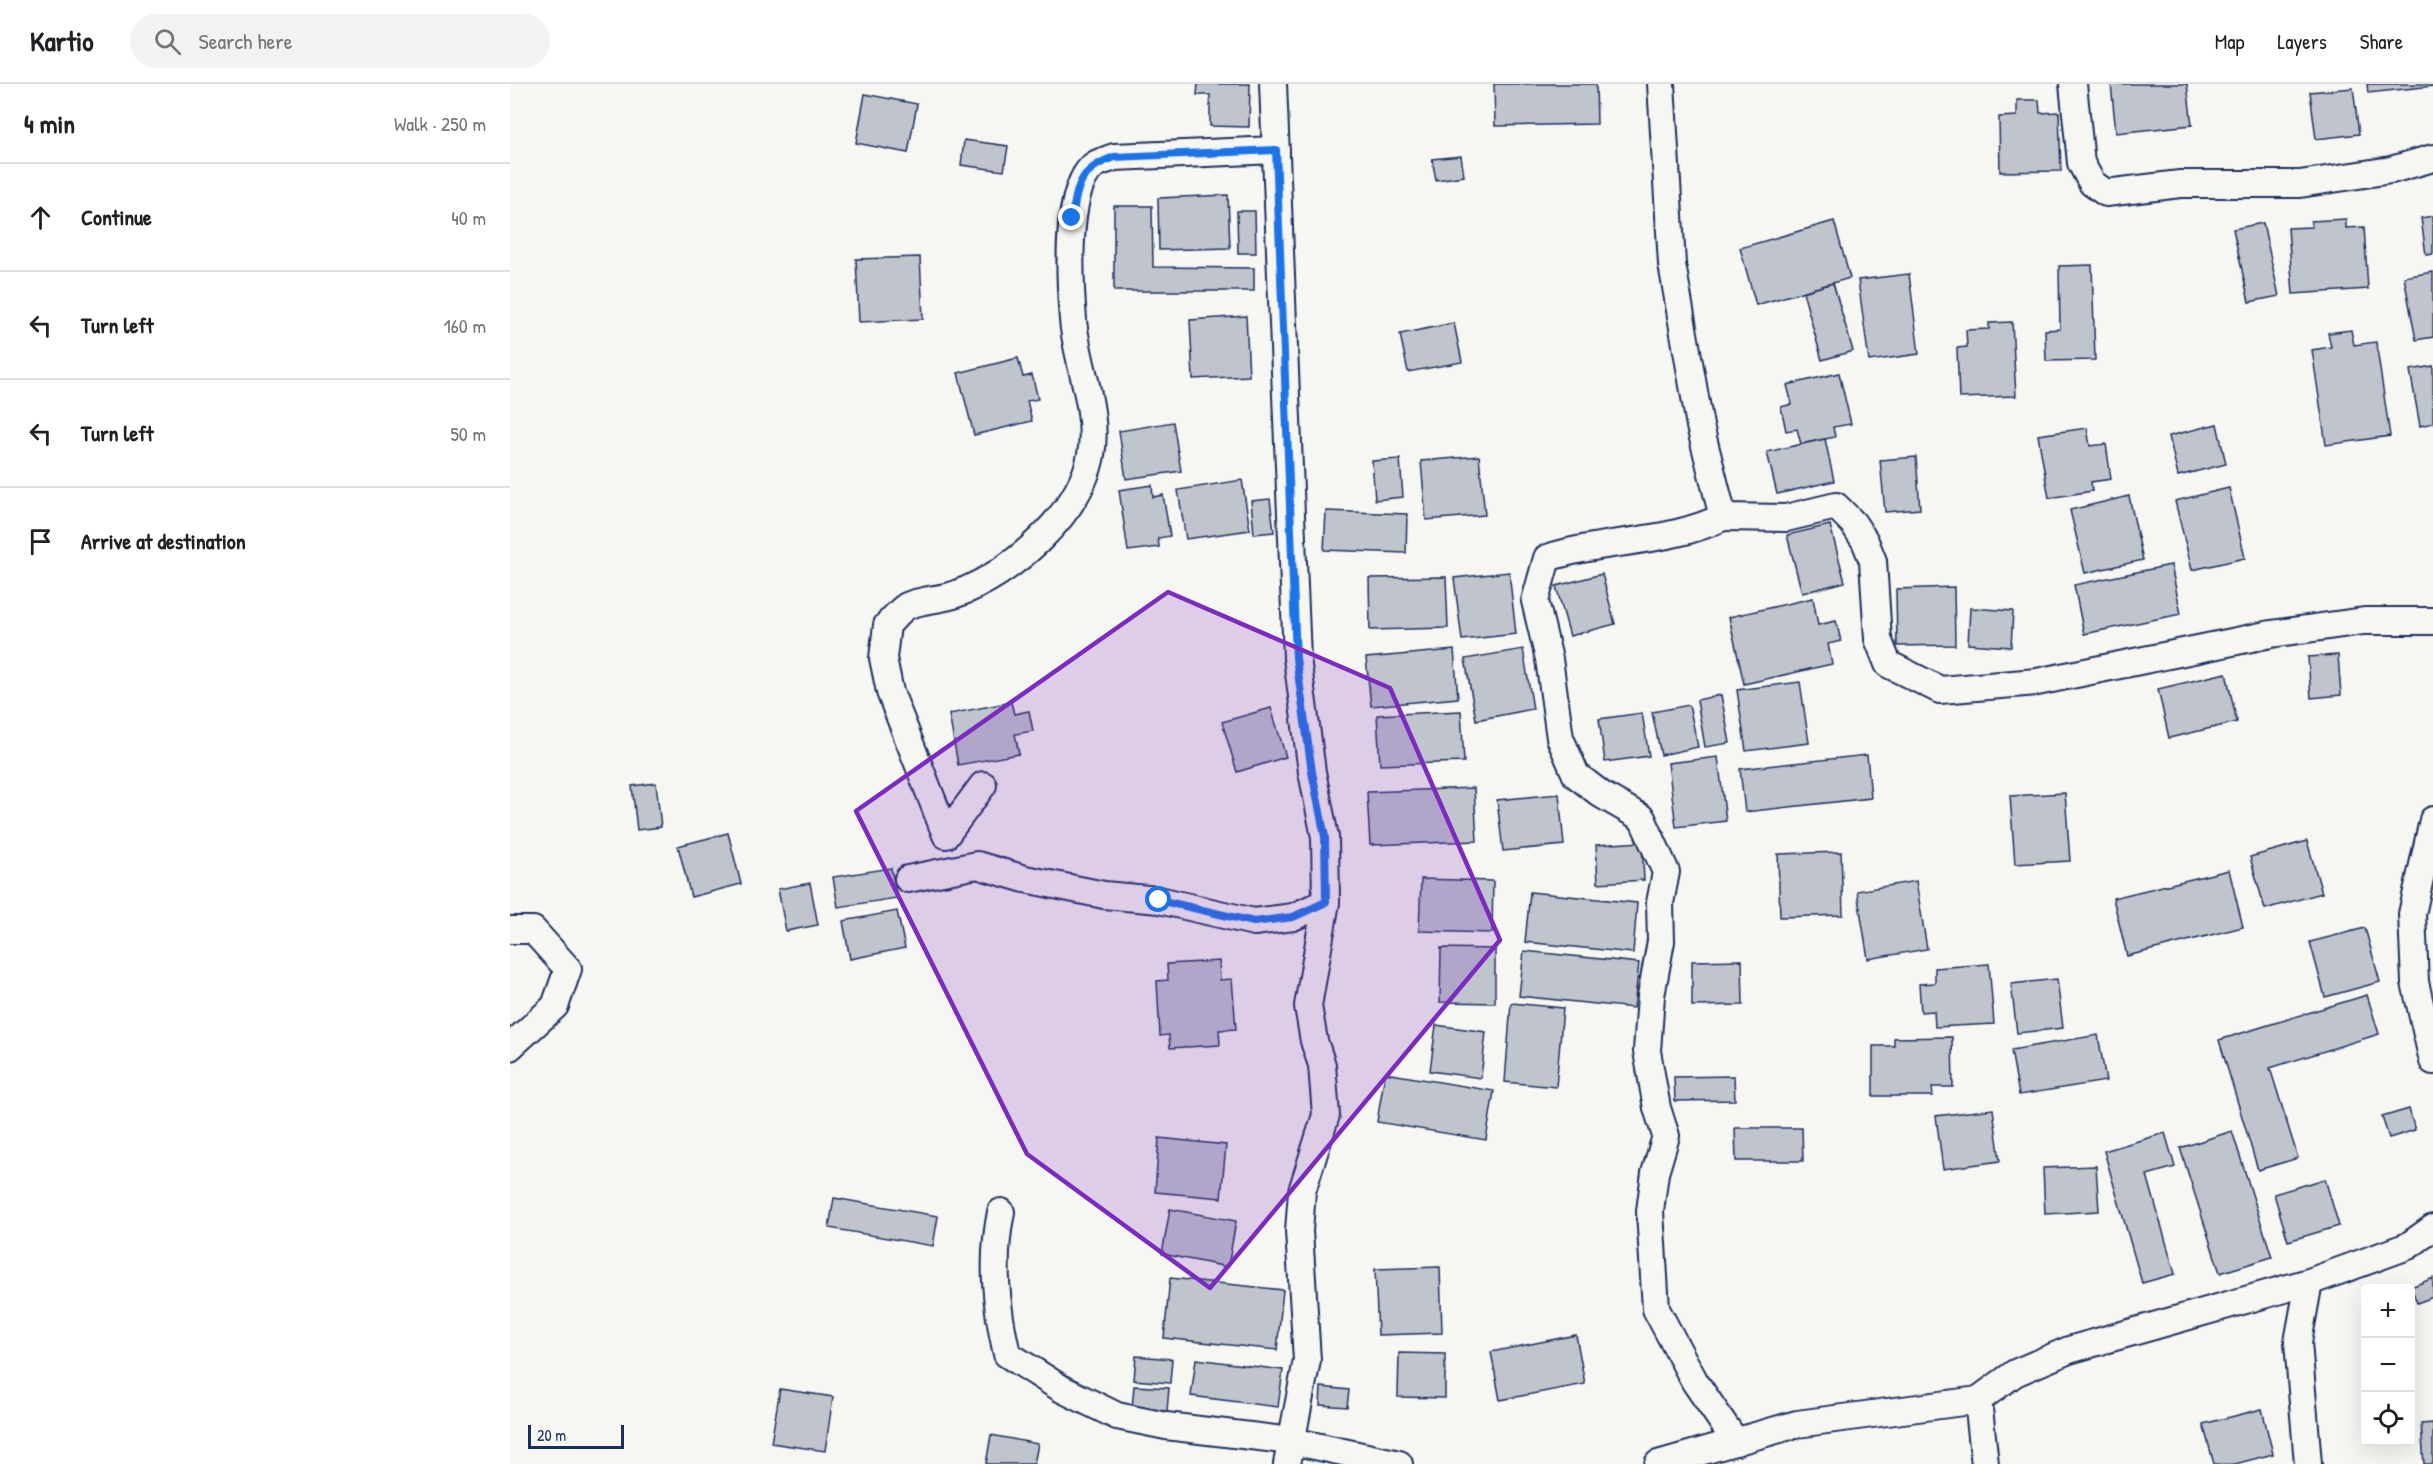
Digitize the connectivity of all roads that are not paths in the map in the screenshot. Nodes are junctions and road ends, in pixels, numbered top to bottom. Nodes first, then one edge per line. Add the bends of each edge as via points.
1 (1274, 84) edge
2 (1661, 84) edge
3 (2073, 84) edge
4 (1276, 150) junction
5 (2433, 158) edge
6 (1724, 517) junction
7 (2433, 621) edge
8 (983, 786) dead end
9 (2433, 820) edge
10 (908, 879) dead end
11 (1326, 902) junction
12 (510, 930) edge
13 (510, 1047) edge
14 (2433, 1061) edge
15 (1001, 1212) dead end
16 (2432, 1230) edge
17 (2309, 1282) junction
18 (1978, 1400) junction
19 (1736, 1442) junction
20 (1289, 1453) edge
21 (1399, 1464) edge
22 (1658, 1464) edge
23 (1985, 1464) edge
24 (2308, 1464) edge

1 - 4 street
2 - 6 street via 1672,264 1701,426
3 - 5 street via 2081,163 2092,183 2106,193 2180,184 2300,184 2391,170
4 - 8 street via 1114,157 1095,164 1083,177 1072,218 1073,320 1093,429 1091,456 1079,488 1034,547 994,576 957,594 908,606 887,625 883,658 890,692 946,835
4 - 11 street via 1296,658 1325,837
6 - 7 street via 1786,518 1836,506 1853,523 1873,561 1878,639 1888,664 1940,690 2037,682 2295,630 2364,621
6 - 19 street via 1703,527 1577,548 1546,558 1535,601 1549,659 1560,738 1576,775 1642,818 1666,872 1647,1051 1666,1136 1655,1173 1650,1211 1656,1309 1695,1382
9 - 14 street via 2412,914 2415,982
10 - 11 street via 977,865 1025,879 1104,895 1159,900 1254,922 1293,917
11 - 20 street via 1308,1006 1322,1065 1326,1115 1302,1191 1299,1231 1307,1360
12 - 13 street via 533,930 568,969 555,1006
15 - 20 street via 996,1236 996,1305 1007,1354 1062,1389 1117,1416
16 - 17 street via 2408,1245
17 - 18 street via 2069,1350 2015,1373
17 - 24 street via 2298,1341
18 - 19 street via 1797,1424
18 - 23 street
19 - 22 street
20 - 21 street

